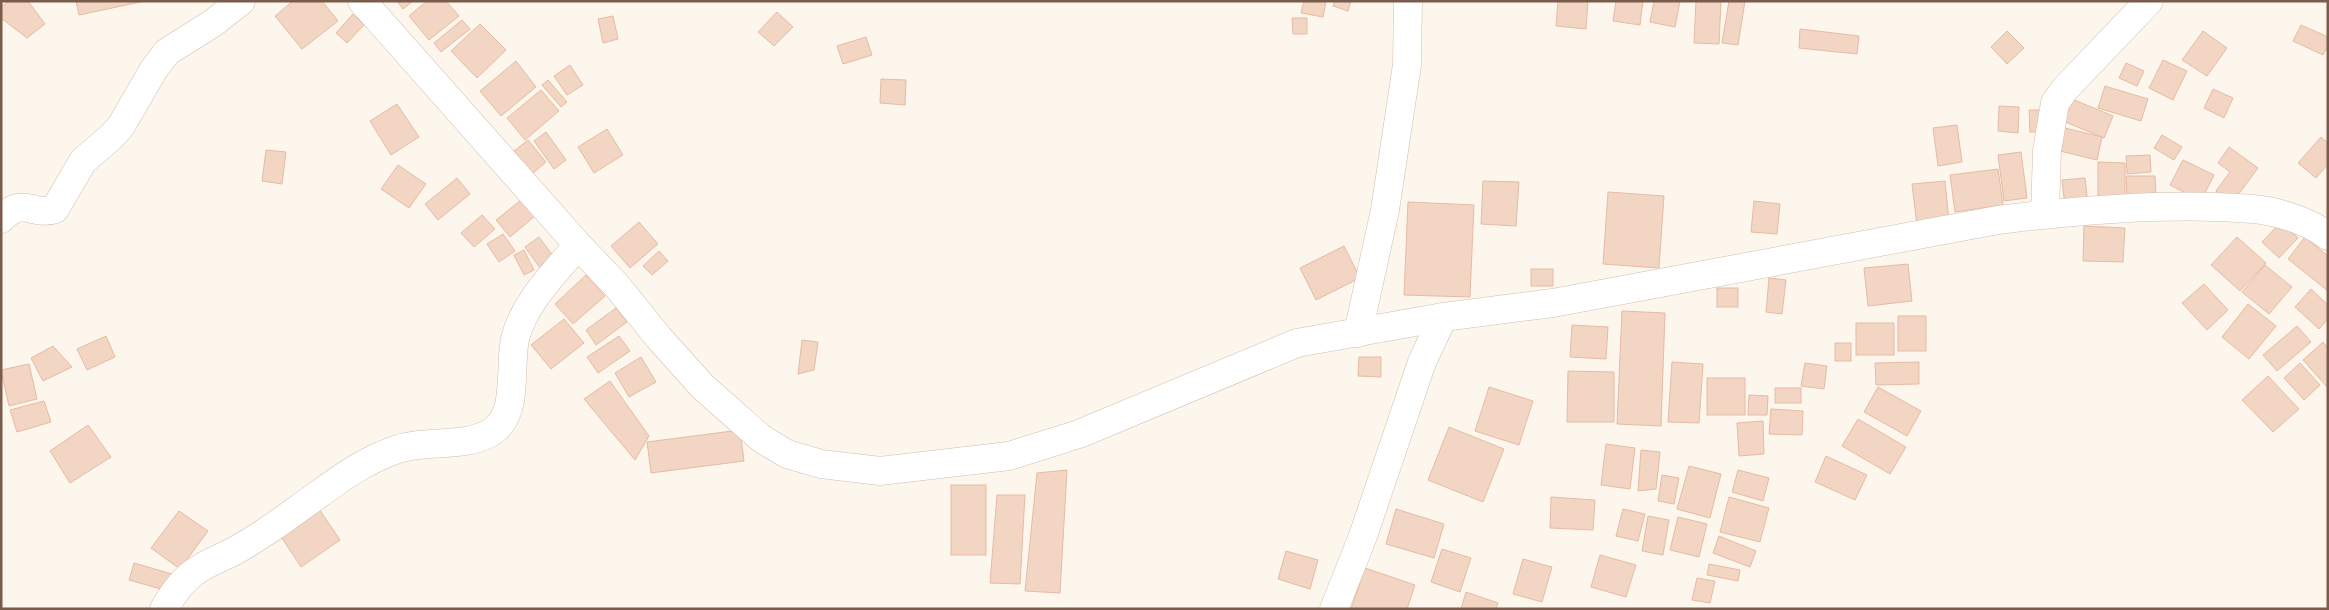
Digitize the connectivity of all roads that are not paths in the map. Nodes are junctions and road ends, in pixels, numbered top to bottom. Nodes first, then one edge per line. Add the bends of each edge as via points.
1 (241, 1) edge
2 (362, 1) edge
3 (1408, 1) edge
4 (2149, 1) edge
5 (2045, 214) junction
6 (1, 220) edge
7 (2328, 236) edge
8 (578, 245) junction
9 (1443, 317) junction
10 (1358, 333) junction
11 (164, 609) edge
12 (1334, 609) edge

1 - 6 street via 167,52 121,126 78,168 55,209 14,208
2 - 8 street
3 - 10 street via 1407,65 1385,210
4 - 5 street via 2055,103 2047,151
5 - 7 street via 2190,208 2254,209 2302,222
5 - 9 street via 1931,232 1553,303
8 - 10 street via 703,387 762,439 787,454 812,462 870,470 1009,456 1079,434 1297,343
8 - 11 street via 532,301 522,323 515,339 510,402 506,418 498,427 473,440 403,447 351,470 237,550 200,567 176,590
9 - 10 street
9 - 12 street via 1422,362 1363,536

